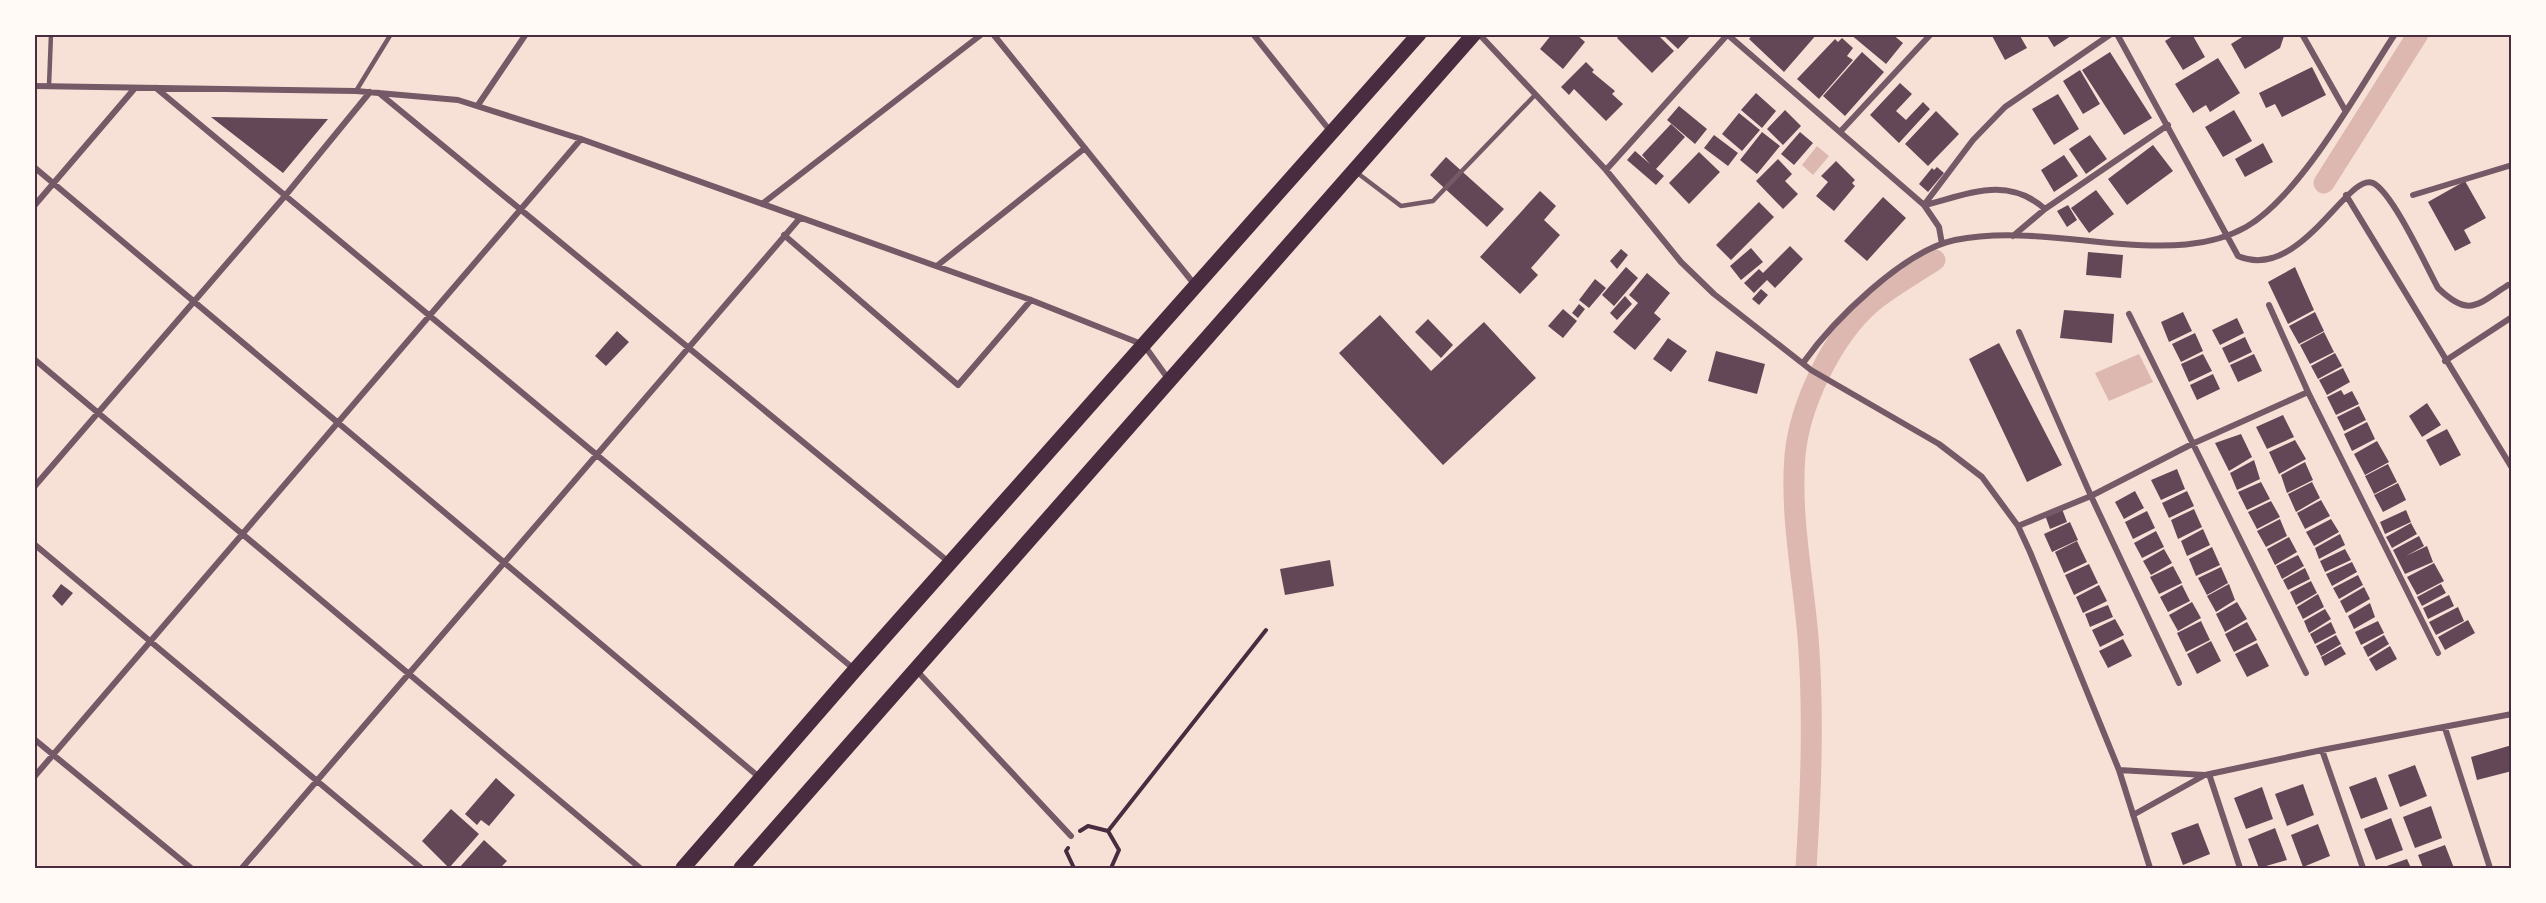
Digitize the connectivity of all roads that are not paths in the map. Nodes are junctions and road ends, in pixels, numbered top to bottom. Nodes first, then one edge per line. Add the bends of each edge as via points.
1 (51, 34) edge
2 (392, 34) edge
3 (526, 34) edge
4 (982, 34) edge
5 (993, 34) edge
6 (1253, 34) edge
7 (1419, 34) edge
8 (1474, 34) edge
9 (1479, 34) edge
10 (1931, 34) edge
11 (2111, 34) edge
12 (2116, 34) edge
13 (2302, 34) edge
14 (2395, 34) edge
15 (1728, 35) edge
16 (34, 86) edge
17 (49, 86) junction
18 (135, 88) junction
19 (156, 88) junction
20 (356, 92) junction
21 (370, 92) junction
22 (379, 93) junction
23 (1534, 96) junction
24 (478, 105) junction
25 (2345, 110) junction
26 (2168, 125) junction
27 (1331, 132) junction
28 (1840, 132) junction
29 (581, 139) junction
30 (1085, 148) junction
31 (2511, 165) edge
32 (34, 167) edge
33 (1354, 170) junction
34 (1606, 170) junction
35 (54, 184) junction
36 (2346, 195) junction
37 (2412, 195) dead end
38 (285, 196) junction
39 (762, 204) junction
40 (1924, 205) junction
41 (34, 206) edge
42 (2045, 209) junction
43 (521, 210) junction
44 (800, 218) junction
45 (784, 235) junction
46 (2013, 236) junction
47 (2225, 236) junction
48 (1942, 244) junction
49 (938, 265) junction
50 (1195, 285) junction
51 (2508, 285) dead end
52 (1031, 300) junction
53 (194, 302) junction
54 (2269, 305) dead end
55 (2129, 314) dead end
56 (430, 316) junction
57 (2511, 317) edge
58 (2019, 332) dead end
59 (1144, 345) junction
60 (688, 348) junction
61 (34, 359) edge
62 (2445, 360) junction
63 (1803, 363) junction
64 (1169, 380) junction
65 (2308, 392) junction
66 (99, 412) junction
67 (338, 423) junction
68 (2192, 444) junction
69 (597, 455) junction
70 (2511, 468) edge
71 (34, 487) edge
72 (2091, 496) junction
73 (2018, 526) junction
74 (243, 534) junction
75 (34, 544) edge
76 (504, 562) junction
77 (950, 563) junction
78 (151, 642) junction
79 (2438, 653) dead end
80 (914, 668) junction
81 (855, 670) junction
82 (2306, 673) dead end
83 (409, 674) junction
84 (2179, 683) dead end
85 (2511, 714) edge
86 (2445, 728) junction
87 (34, 739) edge
88 (2322, 750) junction
89 (54, 755) junction
90 (2119, 770) junction
91 (2207, 775) junction
92 (34, 777) edge
93 (761, 779) junction
94 (317, 781) junction
95 (2133, 815) junction
96 (1071, 836) road end
97 (191, 868) edge
98 (242, 868) edge
99 (421, 868) edge
100 (640, 868) edge
101 (683, 868) edge
102 (741, 868) edge
103 (2150, 868) edge
104 (2240, 868) edge
105 (2363, 868) edge
106 (2490, 868) edge

1 - 17 lane
2 - 20 lane
3 - 24 street
4 - 39 street
5 - 30 street
6 - 27 street
7 - 27 main road
8 - 33 main road
9 - 23 street
10 - 28 street
11 - 40 street via 2005,107 1973,140
12 - 26 street
13 - 25 street
14 - 25 street
15 - 28 street
15 - 34 street
16 - 17 street
17 - 18 street
18 - 19 street
18 - 35 street
19 - 20 street
19 - 38 street
20 - 21 street
21 - 22 street
21 - 38 street
22 - 24 street via 439,96
22 - 43 street
23 - 33 lane via 1432,201 1401,206
23 - 34 street
24 - 29 street
25 - 47 street via 2285,194 2264,214
26 - 42 street
26 - 47 street
27 - 50 main road
28 - 40 street
29 - 39 street
29 - 43 street
30 - 49 street
30 - 50 street
31 - 37 street
32 - 35 street
33 - 64 main road
34 - 63 street via 1681,262 1738,316
35 - 41 street
35 - 53 street
36 - 47 street via 2318,229 2267,260 2250,261 2238,256
36 - 51 street via 2360,182 2367,181 2382,190 2438,288 2463,307 2472,308
36 - 62 street
38 - 53 street
38 - 56 street
39 - 44 street
40 - 42 street via 2004,189 2029,195
40 - 48 street via 1939,227
42 - 46 street
43 - 56 street
43 - 60 street
44 - 45 street
44 - 49 street
45 - 52 street via 958,385
45 - 60 street
46 - 47 street via 2164,246 2201,243
46 - 48 street
48 - 63 street via 1898,270 1859,301
49 - 52 street
50 - 59 main road
52 - 59 street
53 - 66 street
53 - 67 street
54 - 65 street
55 - 68 street
56 - 67 street
56 - 69 street
57 - 62 street
58 - 72 street
59 - 64 street
59 - 77 main road
60 - 69 street
60 - 77 street
61 - 66 street
62 - 70 street
63 - 73 street via 1939,444 1982,477
64 - 80 main road
65 - 68 street
65 - 79 street
66 - 71 street
66 - 74 street
67 - 74 street
67 - 76 street
68 - 72 street
68 - 82 street
69 - 76 street
69 - 81 street
72 - 73 street
72 - 84 street
73 - 90 street
74 - 78 street
74 - 83 street
75 - 78 street
76 - 83 street
76 - 93 street
77 - 81 main road
78 - 89 street
78 - 94 street
80 - 96 street
80 - 102 main road
81 - 93 main road
83 - 94 street
83 - 100 street
85 - 86 street
86 - 88 street
86 - 106 street
87 - 89 street
88 - 91 street
88 - 105 street
89 - 92 street
89 - 97 street
90 - 91 street
90 - 95 street
91 - 95 street
91 - 104 street
93 - 101 main road
94 - 98 street
94 - 99 street
95 - 103 street

